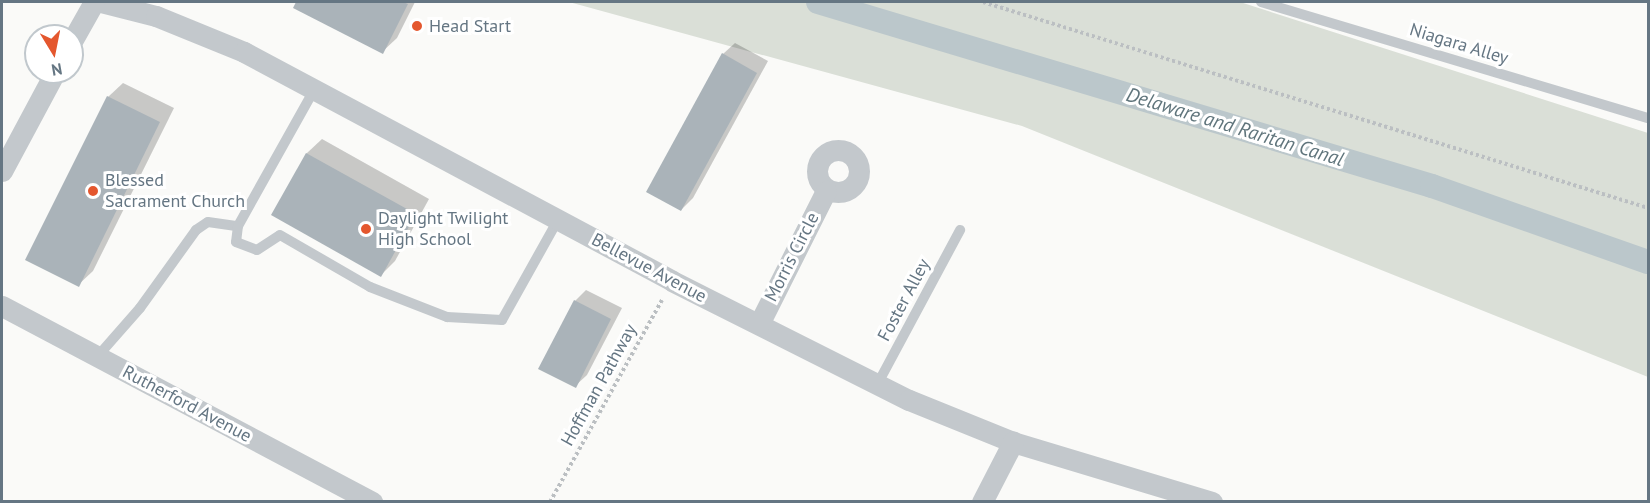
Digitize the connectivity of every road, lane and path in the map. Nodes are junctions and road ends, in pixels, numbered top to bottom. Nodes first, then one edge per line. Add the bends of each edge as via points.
1 (93, 2) edge
2 (101, 2) edge
3 (983, 2) edge
4 (1261, 2) edge
5 (81, 24) edge
6 (49, 84) edge
7 (314, 90) junction
8 (1648, 118) edge
9 (2, 171) edge
10 (826, 191) dead end
11 (1648, 208) edge
12 (558, 220) junction
13 (238, 226) junction
14 (960, 230) dead end
15 (672, 281) junction
16 (2, 306) edge
17 (759, 324) junction
18 (97, 357) junction
19 (877, 385) junction
20 (1013, 442) junction
21 (1191, 499) edge
22 (372, 501) edge
23 (550, 501) edge
24 (982, 501) edge
25 (1212, 501) edge

1 - 5 street
2 - 7 street, Bellevue Avenue via 201,33
3 - 11 path
4 - 8 lane, Niagara Alley
6 - 9 street
7 - 12 street, Bellevue Avenue
7 - 13 lane
10 - 17 street, Morris Circle
12 - 13 lane via 502,320 447,317 370,286 280,235 256,250 236,242
12 - 15 street, Bellevue Avenue
13 - 18 lane via 208,222 196,230 140,308
14 - 19 lane, Foster Alley
15 - 17 street, Bellevue Avenue
15 - 23 path, Hoffman Pathway
16 - 18 street, Rutherford Avenue
17 - 19 street, Bellevue Avenue
18 - 22 street, Rutherford Avenue
19 - 20 street, Bellevue Avenue
20 - 21 street, Bellevue Avenue
20 - 24 street
21 - 25 street, Bellevue Avenue

